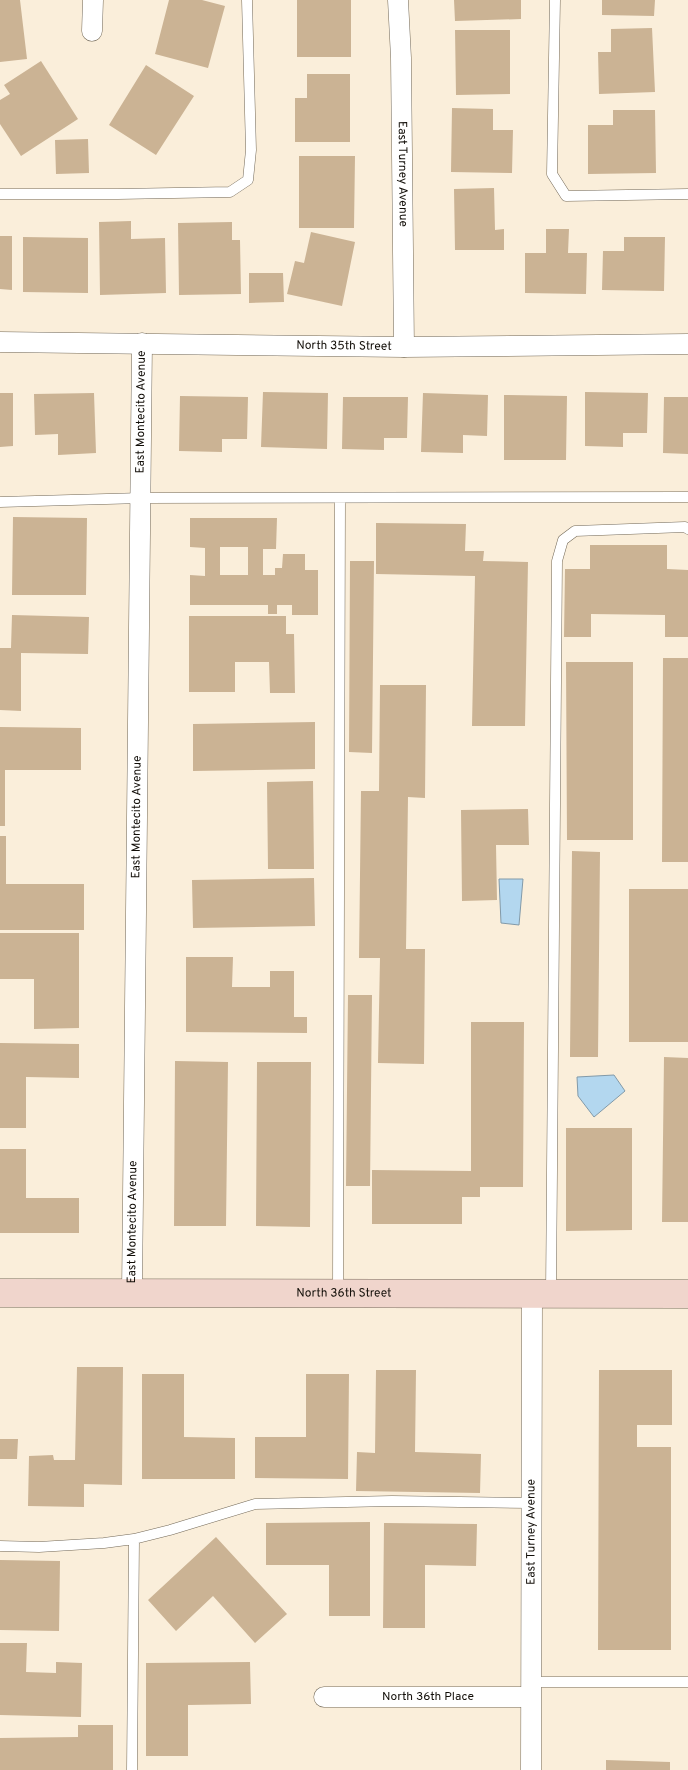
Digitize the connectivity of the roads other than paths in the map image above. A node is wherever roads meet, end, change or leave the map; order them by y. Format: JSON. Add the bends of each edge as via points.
{"nodes":[{"id":1,"x":92,"y":0,"type":"edge"},
{"id":2,"x":247,"y":0,"type":"edge"},
{"id":3,"x":398,"y":0,"type":"edge"},
{"id":4,"x":555,"y":0,"type":"edge"},
{"id":5,"x":92,"y":31,"type":"dead end"},
{"id":6,"x":0,"y":194,"type":"edge"},
{"id":7,"x":688,"y":194,"type":"edge"},
{"id":8,"x":0,"y":342,"type":"edge"},
{"id":9,"x":142,"y":343,"type":"junction"},
{"id":10,"x":688,"y":344,"type":"edge"},
{"id":11,"x":404,"y":346,"type":"junction"},
{"id":12,"x":688,"y":497,"type":"edge"},
{"id":13,"x":142,"y":498,"type":"junction"},
{"id":14,"x":340,"y":498,"type":"junction"},
{"id":15,"x":0,"y":502,"type":"edge"},
{"id":16,"x":688,"y":529,"type":"edge"},
{"id":17,"x":132,"y":1292,"type":"junction"},
{"id":18,"x":0,"y":1293,"type":"edge"},
{"id":19,"x":338,"y":1293,"type":"junction"},
{"id":20,"x":542,"y":1294,"type":"junction"},
{"id":21,"x":688,"y":1294,"type":"edge"},
{"id":22,"x":531,"y":1503,"type":"junction"},
{"id":23,"x":134,"y":1539,"type":"junction"},
{"id":24,"x":0,"y":1546,"type":"edge"},
{"id":25,"x":688,"y":1682,"type":"edge"},
{"id":26,"x":530,"y":1690,"type":"junction"},
{"id":27,"x":324,"y":1697,"type":"dead end"},
{"id":28,"x":132,"y":1770,"type":"edge"},
{"id":29,"x":530,"y":1770,"type":"edge"}],
"edges":[{"from":1,"to":5,"type":"street"},
{"from":2,"to":6,"type":"lane","via":[[251,150],[248,180],[230,192]]},
{"from":3,"to":11,"type":"street","name":"East Turney Avenue"},
{"from":4,"to":7,"type":"lane","via":[[552,174],[566,196]]},
{"from":8,"to":9,"type":"street","name":"North 35th Street"},
{"from":9,"to":11,"type":"street","name":"North 35th Street"},
{"from":9,"to":13,"type":"street","name":"East Montecito Avenue"},
{"from":10,"to":11,"type":"street","name":"North 35th Street"},
{"from":12,"to":14,"type":"lane"},
{"from":13,"to":14,"type":"lane"},
{"from":13,"to":15,"type":"lane"},
{"from":13,"to":17,"type":"street","name":"East Montecito Avenue"},
{"from":14,"to":19,"type":"lane"},
{"from":16,"to":20,"type":"lane","via":[[575,530],[563,540],[557,561]]},
{"from":17,"to":18,"type":"main road","name":"North 36th Street"},
{"from":17,"to":19,"type":"main road","name":"North 36th Street"},
{"from":19,"to":20,"type":"main road","name":"North 36th Street"},
{"from":20,"to":21,"type":"main road","name":"North 36th Street"},
{"from":20,"to":22,"type":"street","name":"East Turney Avenue"},
{"from":22,"to":23,"type":"lane","via":[[392,1501],[255,1504]]},
{"from":22,"to":26,"type":"street","name":"East Turney Avenue"},
{"from":23,"to":24,"type":"lane","via":[[39,1547]]},
{"from":23,"to":28,"type":"lane"},
{"from":25,"to":26,"type":"lane"},
{"from":26,"to":27,"type":"street","name":"North 36th Place"},
{"from":26,"to":29,"type":"street","name":"East Turney Avenue"}]}
